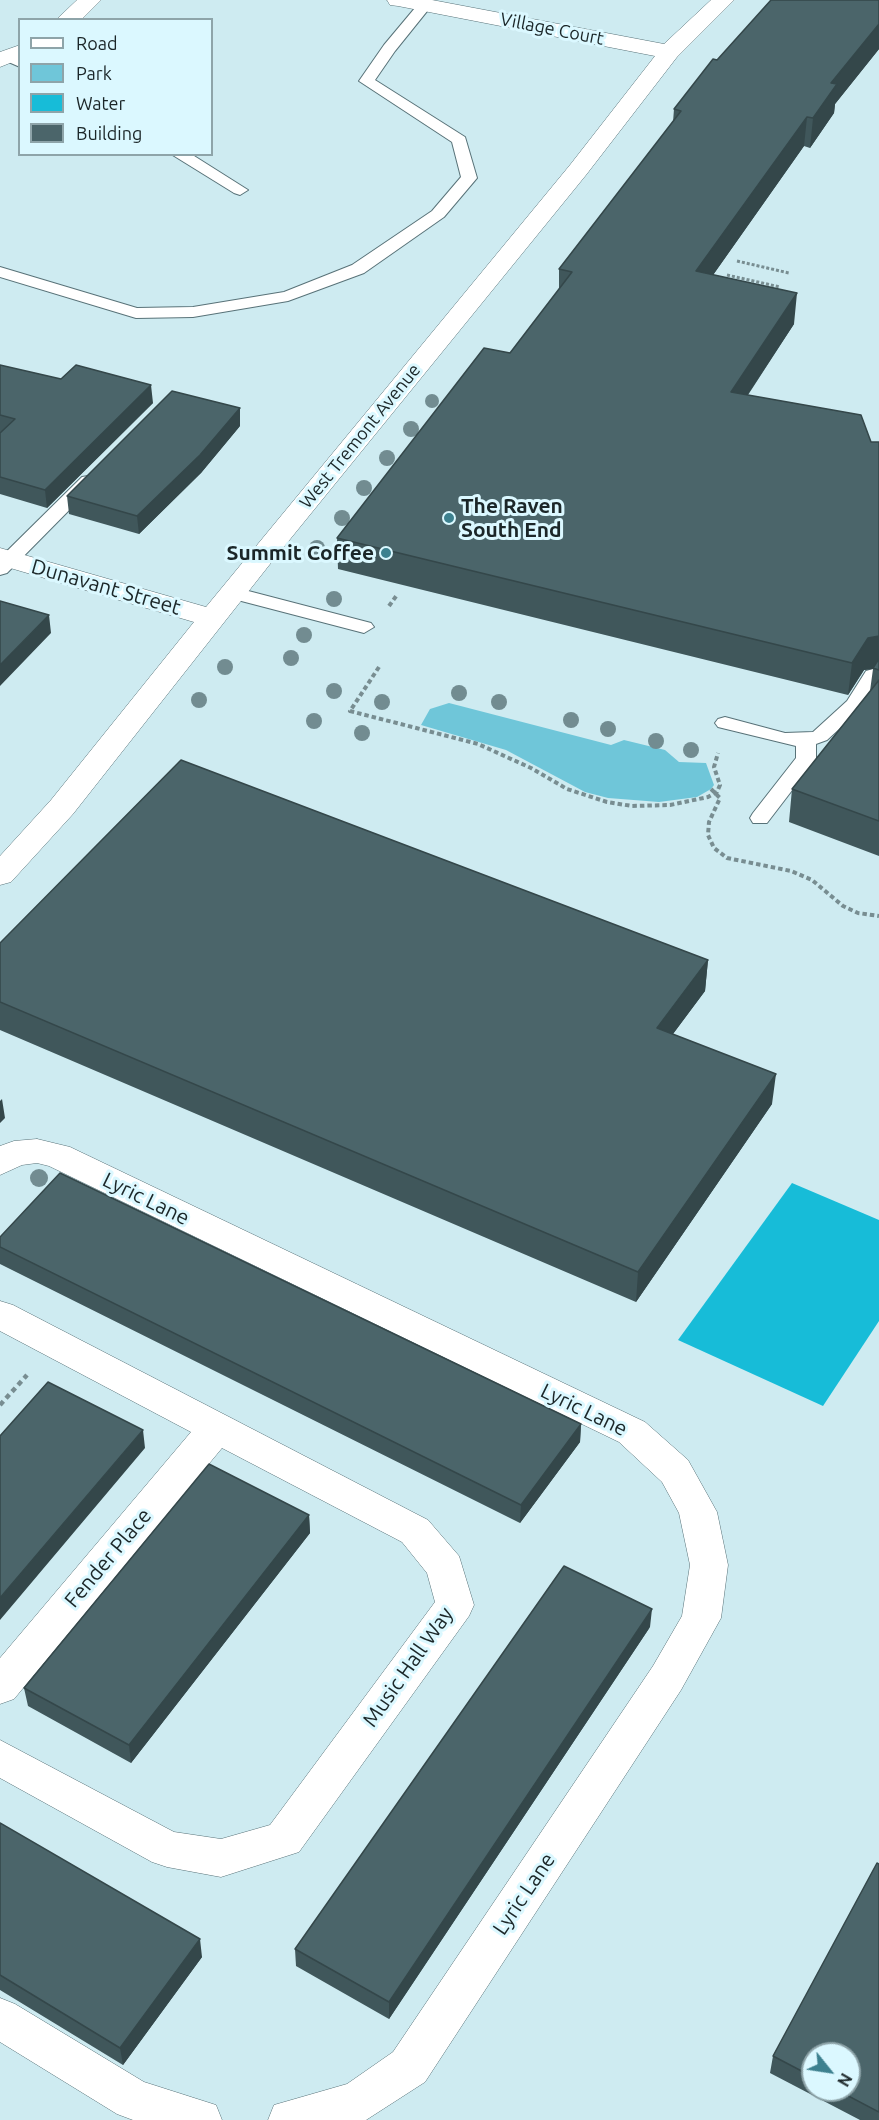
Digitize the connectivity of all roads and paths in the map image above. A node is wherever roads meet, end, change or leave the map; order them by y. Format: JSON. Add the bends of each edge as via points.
{"nodes":[{"id":1,"x":90,"y":0,"type":"edge"},
{"id":2,"x":398,"y":0,"type":"edge"},
{"id":3,"x":723,"y":0,"type":"edge"},
{"id":4,"x":425,"y":5,"type":"junction"},
{"id":5,"x":69,"y":18,"type":"edge"},
{"id":6,"x":669,"y":52,"type":"junction"},
{"id":7,"x":182,"y":156,"type":"edge"},
{"id":8,"x":240,"y":190,"type":"dead end"},
{"id":9,"x":737,"y":261,"type":"dead end"},
{"id":10,"x":0,"y":272,"type":"edge"},
{"id":11,"x":789,"y":273,"type":"dead end"},
{"id":12,"x":727,"y":275,"type":"edge"},
{"id":13,"x":780,"y":287,"type":"edge"},
{"id":14,"x":100,"y":469,"type":"edge"},
{"id":15,"x":3,"y":561,"type":"edge"},
{"id":16,"x":232,"y":592,"type":"junction"},
{"id":17,"x":212,"y":618,"type":"junction"},
{"id":18,"x":364,"y":627,"type":"dead end"},
{"id":19,"x":379,"y":667,"type":"dead end"},
{"id":20,"x":873,"y":675,"type":"edge"},
{"id":21,"x":725,"y":723,"type":"dead end"},
{"id":22,"x":806,"y":740,"type":"junction"},
{"id":23,"x":720,"y":750,"type":"dead end"},
{"id":24,"x":711,"y":789,"type":"dead end"},
{"id":25,"x":717,"y":792,"type":"junction"},
{"id":26,"x":760,"y":818,"type":"dead end"},
{"id":27,"x":0,"y":875,"type":"edge"},
{"id":28,"x":879,"y":916,"type":"edge"},
{"id":29,"x":0,"y":1163,"type":"edge"},
{"id":30,"x":0,"y":1315,"type":"edge"},
{"id":31,"x":216,"y":1428,"type":"junction"},
{"id":32,"x":0,"y":1687,"type":"edge"},
{"id":33,"x":0,"y":1758,"type":"edge"},
{"id":34,"x":0,"y":2018,"type":"edge"},
{"id":35,"x":200,"y":2120,"type":"edge"},
{"id":36,"x":290,"y":2120,"type":"edge"}],
"edges":[{"from":1,"to":5,"type":"street"},
{"from":2,"to":4,"type":"street","name":"Village Court"},
{"from":3,"to":6,"type":"street","name":"West Tremont Avenue"},
{"from":4,"to":6,"type":"street","name":"Village Court"},
{"from":4,"to":10,"type":"lane","via":[[367,81],[459,140],[469,178],[438,214],[358,269],[288,296],[194,312],[136,313]]},
{"from":6,"to":16,"type":"street","name":"West Tremont Avenue","via":[[578,170]]},
{"from":7,"to":8,"type":"lane"},
{"from":9,"to":11,"type":"path"},
{"from":12,"to":13,"type":"path"},
{"from":14,"to":15,"type":"lane"},
{"from":15,"to":17,"type":"street","name":"Dunavant Street"},
{"from":16,"to":17,"type":"street","name":"West Tremont Avenue"},
{"from":16,"to":18,"type":"lane"},
{"from":17,"to":27,"type":"street","name":"West Tremont Avenue","via":[[62,807]]},
{"from":19,"to":25,"type":"path","via":[[350,711],[429,729],[505,755],[567,789],[607,802],[670,805],[693,802]]},
{"from":20,"to":22,"type":"lane","via":[[854,705],[820,736]]},
{"from":21,"to":22,"type":"lane","via":[[785,739]]},
{"from":22,"to":26,"type":"lane","via":[[806,759]]},
{"from":23,"to":25,"type":"path","via":[[714,761],[720,785]]},
{"from":24,"to":25,"type":"path"},
{"from":25,"to":28,"type":"path","via":[[720,804],[709,822],[708,834],[714,848],[727,858],[791,871],[812,880],[843,906]]},
{"from":29,"to":36,"type":"street","name":"Lyric Lane","via":[[14,1153],[38,1151],[58,1156],[632,1432],[675,1471],[698,1512],[709,1565],[701,1618],[667,1678],[409,2067],[358,2102]]},
{"from":30,"to":31,"type":"street","name":"Music Hall Way"},
{"from":31,"to":32,"type":"street","name":"Fender Place"},
{"from":31,"to":33,"type":"street","name":"Music Hall Way","via":[[415,1531],[445,1567],[455,1605],[284,1839],[221,1858],[167,1849]]},
{"from":34,"to":35,"type":"street","via":[[133,2099]]}]}
